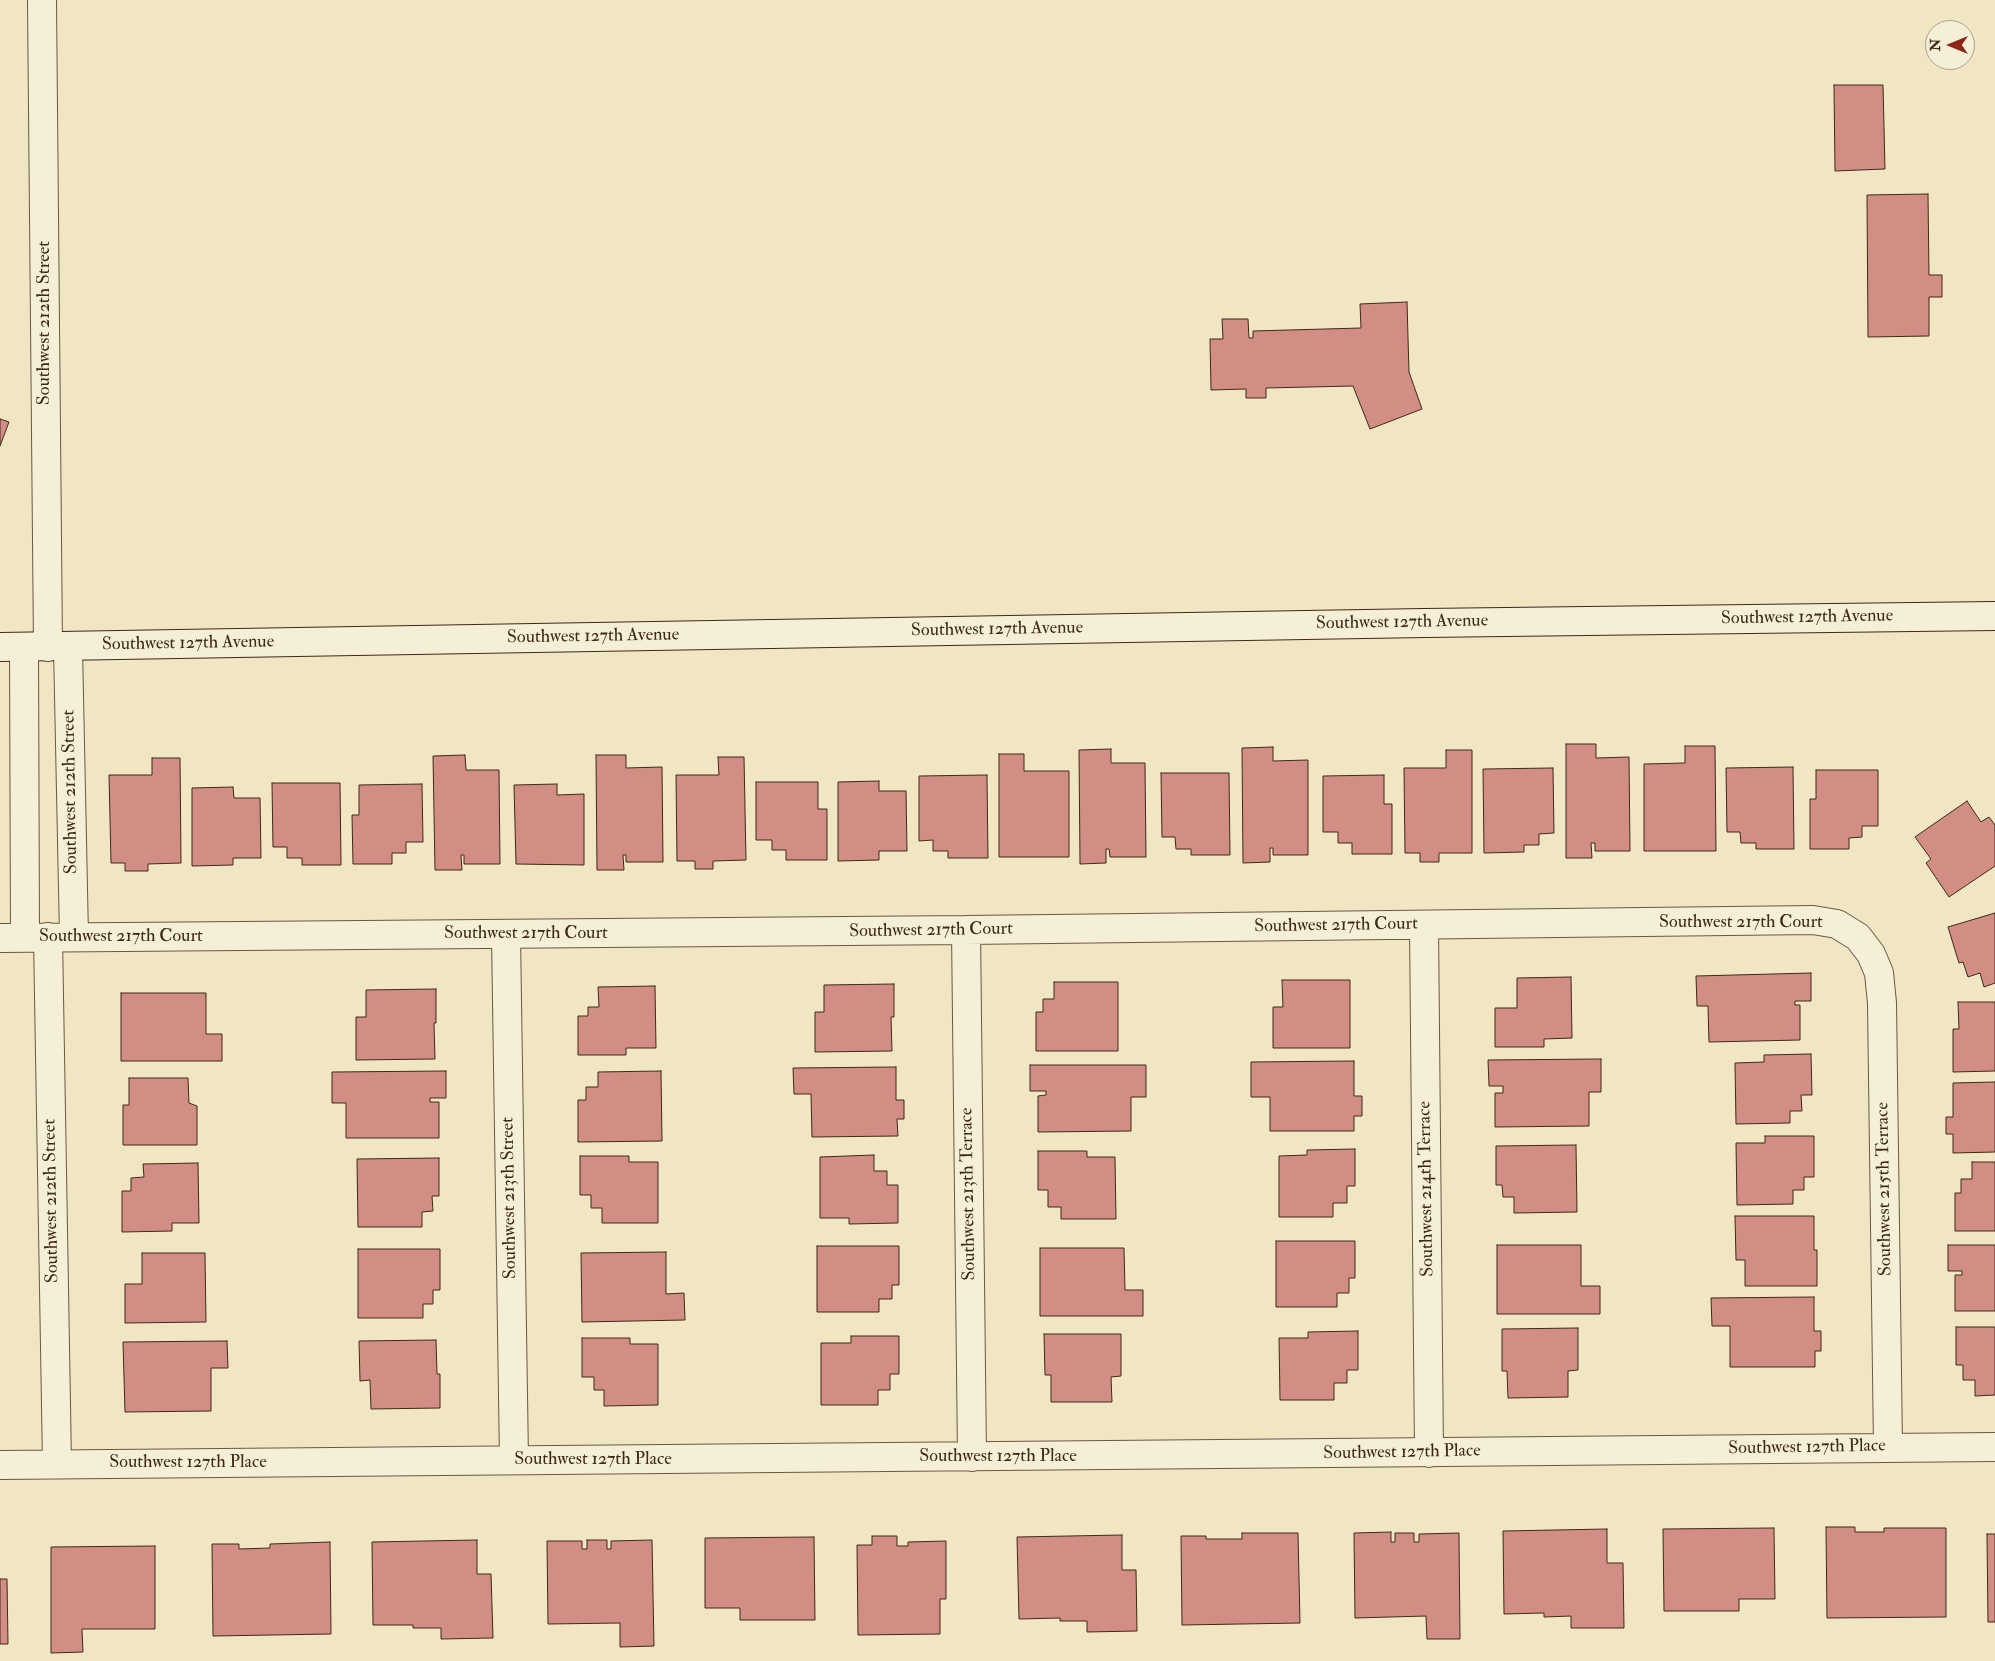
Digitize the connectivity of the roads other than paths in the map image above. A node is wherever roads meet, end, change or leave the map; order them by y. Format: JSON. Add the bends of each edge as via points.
{"nodes":[{"id":1,"x":42,"y":0,"type":"edge"},
{"id":2,"x":1995,"y":616,"type":"edge"},
{"id":3,"x":35,"y":647,"type":"edge"},
{"id":4,"x":1424,"y":925,"type":"junction"},
{"id":5,"x":966,"y":930,"type":"junction"},
{"id":6,"x":506,"y":934,"type":"junction"},
{"id":7,"x":1858,"y":937,"type":"joint"},
{"id":8,"x":37,"y":938,"type":"edge"},
{"id":9,"x":1888,"y":1447,"type":"junction"},
{"id":10,"x":1995,"y":1447,"type":"edge"},
{"id":11,"x":1429,"y":1453,"type":"junction"},
{"id":12,"x":972,"y":1457,"type":"junction"},
{"id":13,"x":514,"y":1460,"type":"junction"},
{"id":14,"x":57,"y":1464,"type":"junction"},
{"id":15,"x":0,"y":1465,"type":"edge"}],
"edges":[{"from":1,"to":3,"type":"street","name":"Southwest 212th Street"},
{"from":2,"to":3,"type":"street","name":"Southwest 127th Avenue"},
{"from":3,"to":8,"type":"street","name":"Southwest 212th Street"},
{"from":3,"to":8,"type":"street","name":"Southwest 212th Street"},
{"from":4,"to":5,"type":"street","name":"Southwest 217th Court"},
{"from":4,"to":7,"type":"street","name":"Southwest 217th Court","via":[[1813,920],[1837,924]]},
{"from":4,"to":11,"type":"street","name":"Southwest 214th Terrace"},
{"from":5,"to":6,"type":"street","name":"Southwest 217th Court"},
{"from":5,"to":12,"type":"street","name":"Southwest 213th Terrace"},
{"from":6,"to":8,"type":"street","name":"Southwest 217th Court"},
{"from":6,"to":13,"type":"street","name":"Southwest 213th Street"},
{"from":7,"to":9,"type":"street","name":"Southwest 215th Terrace","via":[[1871,954],[1879,973],[1882,1003]]},
{"from":8,"to":14,"type":"street","name":"Southwest 212th Street"},
{"from":9,"to":10,"type":"street","name":"Southwest 127th Place"},
{"from":9,"to":11,"type":"street","name":"Southwest 127th Place"},
{"from":11,"to":12,"type":"street","name":"Southwest 127th Place"},
{"from":12,"to":13,"type":"street","name":"Southwest 127th Place"},
{"from":13,"to":14,"type":"street","name":"Southwest 127th Place"},
{"from":14,"to":15,"type":"street","name":"Southwest 127th Place"}]}
